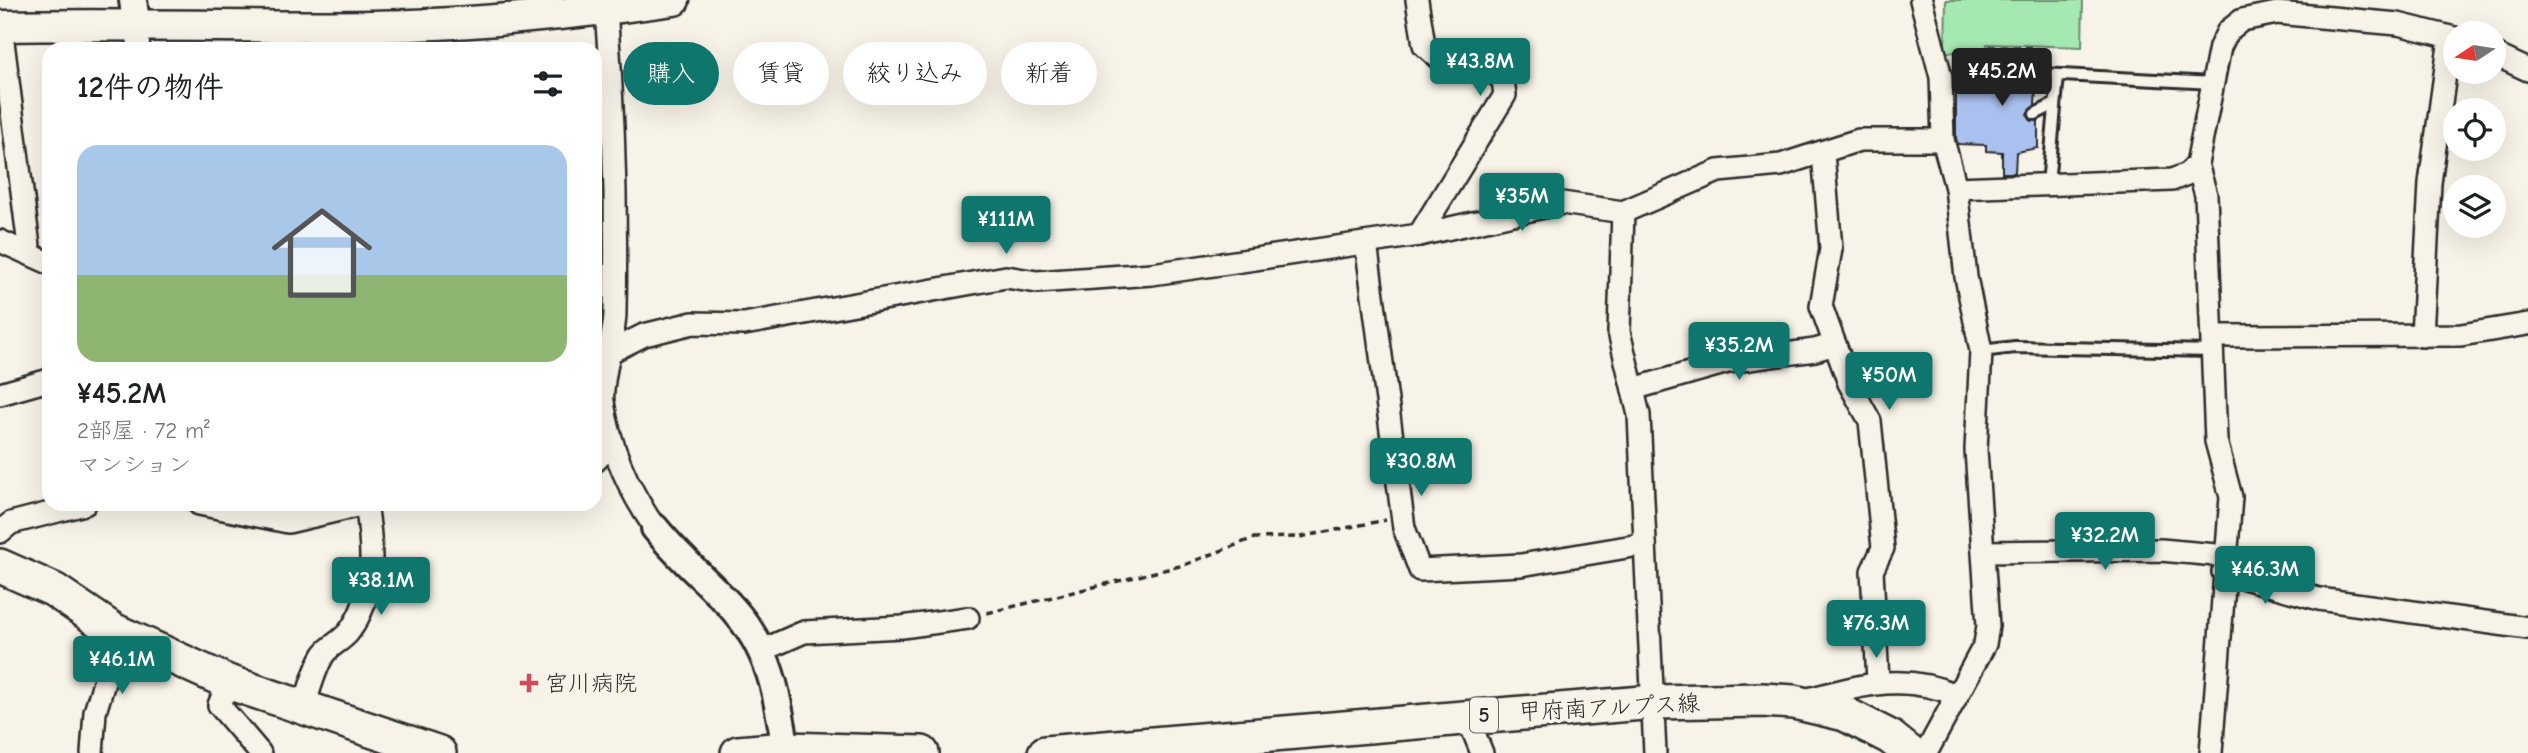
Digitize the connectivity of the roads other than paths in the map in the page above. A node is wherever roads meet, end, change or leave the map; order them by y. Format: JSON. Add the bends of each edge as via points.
{"nodes":[{"id":1,"x":674,"y":0,"type":"edge"},
{"id":2,"x":1418,"y":0,"type":"edge"},
{"id":3,"x":1921,"y":0,"type":"edge"},
{"id":4,"x":1934,"y":0,"type":"edge"},
{"id":5,"x":605,"y":5,"type":"edge"},
{"id":6,"x":2288,"y":7,"type":"edge"},
{"id":7,"x":1926,"y":22,"type":"junction"},
{"id":8,"x":136,"y":24,"type":"edge"},
{"id":9,"x":1,"y":26,"type":"edge"},
{"id":10,"x":2443,"y":36,"type":"edge"},
{"id":11,"x":2506,"y":60,"type":"edge"},
{"id":12,"x":2528,"y":70,"type":"edge"},
{"id":13,"x":2213,"y":83,"type":"junction"},
{"id":14,"x":2445,"y":84,"type":"edge"},
{"id":15,"x":5,"y":92,"type":"edge"},
{"id":16,"x":2055,"y":104,"type":"junction"},
{"id":17,"x":2035,"y":114,"type":"dead end"},
{"id":18,"x":2040,"y":132,"type":"dead end"},
{"id":19,"x":2053,"y":132,"type":"junction"},
{"id":20,"x":1943,"y":139,"type":"junction"},
{"id":21,"x":1823,"y":153,"type":"junction"},
{"id":22,"x":2197,"y":164,"type":"junction"},
{"id":23,"x":2048,"y":185,"type":"junction"},
{"id":24,"x":1956,"y":188,"type":"junction"},
{"id":25,"x":1623,"y":212,"type":"junction"},
{"id":26,"x":1419,"y":235,"type":"junction"},
{"id":27,"x":0,"y":241,"type":"edge"},
{"id":28,"x":1366,"y":243,"type":"junction"},
{"id":29,"x":39,"y":259,"type":"edge"},
{"id":30,"x":2528,"y":324,"type":"edge"},
{"id":31,"x":2422,"y":335,"type":"junction"},
{"id":32,"x":2213,"y":343,"type":"junction"},
{"id":33,"x":1835,"y":344,"type":"junction"},
{"id":34,"x":612,"y":351,"type":"junction"},
{"id":35,"x":1981,"y":351,"type":"junction"},
{"id":36,"x":42,"y":382,"type":"edge"},
{"id":37,"x":1633,"y":389,"type":"junction"},
{"id":38,"x":0,"y":394,"type":"edge"},
{"id":39,"x":611,"y":445,"type":"junction"},
{"id":40,"x":602,"y":454,"type":"edge"},
{"id":41,"x":58,"y":511,"type":"edge"},
{"id":42,"x":234,"y":511,"type":"edge"},
{"id":43,"x":335,"y":511,"type":"edge"},
{"id":44,"x":366,"y":511,"type":"edge"},
{"id":45,"x":655,"y":528,"type":"joint"},
{"id":46,"x":0,"y":532,"type":"edge"},
{"id":47,"x":1645,"y":544,"type":"junction"},
{"id":48,"x":1984,"y":552,"type":"junction"},
{"id":49,"x":2225,"y":564,"type":"junction"},
{"id":50,"x":0,"y":566,"type":"edge"},
{"id":51,"x":968,"y":618,"type":"road end"},
{"id":52,"x":2528,"y":628,"type":"edge"},
{"id":53,"x":119,"y":633,"type":"junction"},
{"id":54,"x":763,"y":650,"type":"junction"},
{"id":55,"x":1878,"y":681,"type":"junction"},
{"id":56,"x":228,"y":682,"type":"junction"},
{"id":57,"x":1956,"y":695,"type":"junction"},
{"id":58,"x":1655,"y":702,"type":"junction"},
{"id":59,"x":1794,"y":702,"type":"junction"},
{"id":60,"x":303,"y":709,"type":"junction"},
{"id":61,"x":1467,"y":716,"type":"junction"},
{"id":62,"x":406,"y":748,"type":"edge"},
{"id":63,"x":785,"y":751,"type":"edge"},
{"id":64,"x":92,"y":753,"type":"edge"},
{"id":65,"x":260,"y":753,"type":"edge"},
{"id":66,"x":439,"y":753,"type":"edge"},
{"id":67,"x":738,"y":753,"type":"edge"},
{"id":68,"x":922,"y":753,"type":"edge"},
{"id":69,"x":1045,"y":753,"type":"edge"},
{"id":70,"x":1482,"y":753,"type":"edge"},
{"id":71,"x":1656,"y":753,"type":"edge"},
{"id":72,"x":1910,"y":753,"type":"edge"},
{"id":73,"x":1926,"y":753,"type":"edge"},
{"id":74,"x":2211,"y":753,"type":"edge"}],
"edges":[{"from":1,"to":5,"type":"main road"},
{"from":2,"to":26,"type":"street","via":[[1424,45],[1440,59],[1488,68],[1503,80],[1506,95]]},
{"from":3,"to":7,"type":"street"},
{"from":4,"to":7,"type":"lane"},
{"from":5,"to":8,"type":"main road","via":[[373,26]]},
{"from":5,"to":34,"type":"street","via":[[617,223]]},
{"from":6,"to":10,"type":"street"},
{"from":6,"to":13,"type":"street","via":[[2242,20],[2228,30]]},
{"from":7,"to":20,"type":"street","via":[[1941,77]]},
{"from":8,"to":9,"type":"main road"},
{"from":9,"to":15,"type":"street"},
{"from":11,"to":12,"type":"street"},
{"from":13,"to":16,"type":"lane","via":[[2050,74]]},
{"from":13,"to":22,"type":"street"},
{"from":14,"to":31,"type":"street","via":[[2430,183]]},
{"from":15,"to":29,"type":"street"},
{"from":16,"to":17,"type":"lane"},
{"from":16,"to":19,"type":"lane"},
{"from":18,"to":19,"type":"lane"},
{"from":19,"to":23,"type":"lane"},
{"from":20,"to":21,"type":"street","via":[[1859,141]]},
{"from":20,"to":24,"type":"street"},
{"from":21,"to":25,"type":"street","via":[[1781,165],[1718,171]]},
{"from":21,"to":33,"type":"street","via":[[1831,249],[1821,306]]},
{"from":22,"to":23,"type":"street","via":[[2172,180]]},
{"from":22,"to":32,"type":"street","via":[[2206,195]]},
{"from":23,"to":24,"type":"street"},
{"from":24,"to":35,"type":"street","via":[[1966,277]]},
{"from":25,"to":26,"type":"street","via":[[1562,203]]},
{"from":25,"to":37,"type":"street","via":[[1619,332]]},
{"from":26,"to":28,"type":"street"},
{"from":27,"to":29,"type":"street"},
{"from":28,"to":34,"type":"street","via":[[1152,274],[1037,282],[1006,277],[744,324],[693,323],[644,335]]},
{"from":28,"to":47,"type":"street","via":[[1402,516],[1420,570],[1521,565]]},
{"from":30,"to":31,"type":"street","via":[[2461,335]]},
{"from":31,"to":32,"type":"street"},
{"from":32,"to":35,"type":"lane"},
{"from":32,"to":49,"type":"street","via":[[2216,441],[2231,497]]},
{"from":33,"to":37,"type":"street","via":[[1728,362]]},
{"from":33,"to":55,"type":"street","via":[[1870,421],[1883,548],[1872,571]]},
{"from":34,"to":39,"type":"street","via":[[602,398]]},
{"from":35,"to":48,"type":"street","via":[[1976,450]]},
{"from":36,"to":38,"type":"street"},
{"from":37,"to":47,"type":"street","via":[[1639,415]]},
{"from":39,"to":40,"type":"street"},
{"from":39,"to":45,"type":"street","via":[[633,496]]},
{"from":41,"to":46,"type":"street","via":[[11,523]]},
{"from":42,"to":43,"type":"street","via":[[288,522]]},
{"from":44,"to":60,"type":"street","via":[[372,567],[361,613],[347,634],[324,654]]},
{"from":45,"to":54,"type":"street","via":[[678,557],[727,599]]},
{"from":47,"to":58,"type":"street"},
{"from":48,"to":49,"type":"street","via":[[2161,550]]},
{"from":48,"to":57,"type":"street","via":[[1985,644]]},
{"from":49,"to":52,"type":"street","via":[[2319,599]]},
{"from":49,"to":74,"type":"street"},
{"from":50,"to":53,"type":"main road","via":[[54,590]]},
{"from":51,"to":54,"type":"street","via":[[804,632]]},
{"from":53,"to":56,"type":"main road"},
{"from":53,"to":64,"type":"street","via":[[95,712]]},
{"from":54,"to":63,"type":"street"},
{"from":55,"to":57,"type":"street","via":[[1937,687]]},
{"from":55,"to":59,"type":"street"},
{"from":56,"to":60,"type":"main road"},
{"from":56,"to":65,"type":"street","via":[[219,705]]},
{"from":57,"to":73,"type":"street"},
{"from":58,"to":59,"type":"main road","name":"甲府南アルプス線","number":"5"},
{"from":58,"to":61,"type":"main road","name":"甲府南アルプス線","number":"5"},
{"from":58,"to":71,"type":"street"},
{"from":59,"to":72,"type":"main road","name":"甲府南アルプス線","number":"5","via":[[1845,714]]},
{"from":60,"to":62,"type":"main road"},
{"from":61,"to":69,"type":"main road","name":"甲府南アルプス線","number":"5"},
{"from":61,"to":70,"type":"street"},
{"from":62,"to":66,"type":"main road"},
{"from":63,"to":67,"type":"main road"},
{"from":63,"to":68,"type":"main road"}]}
